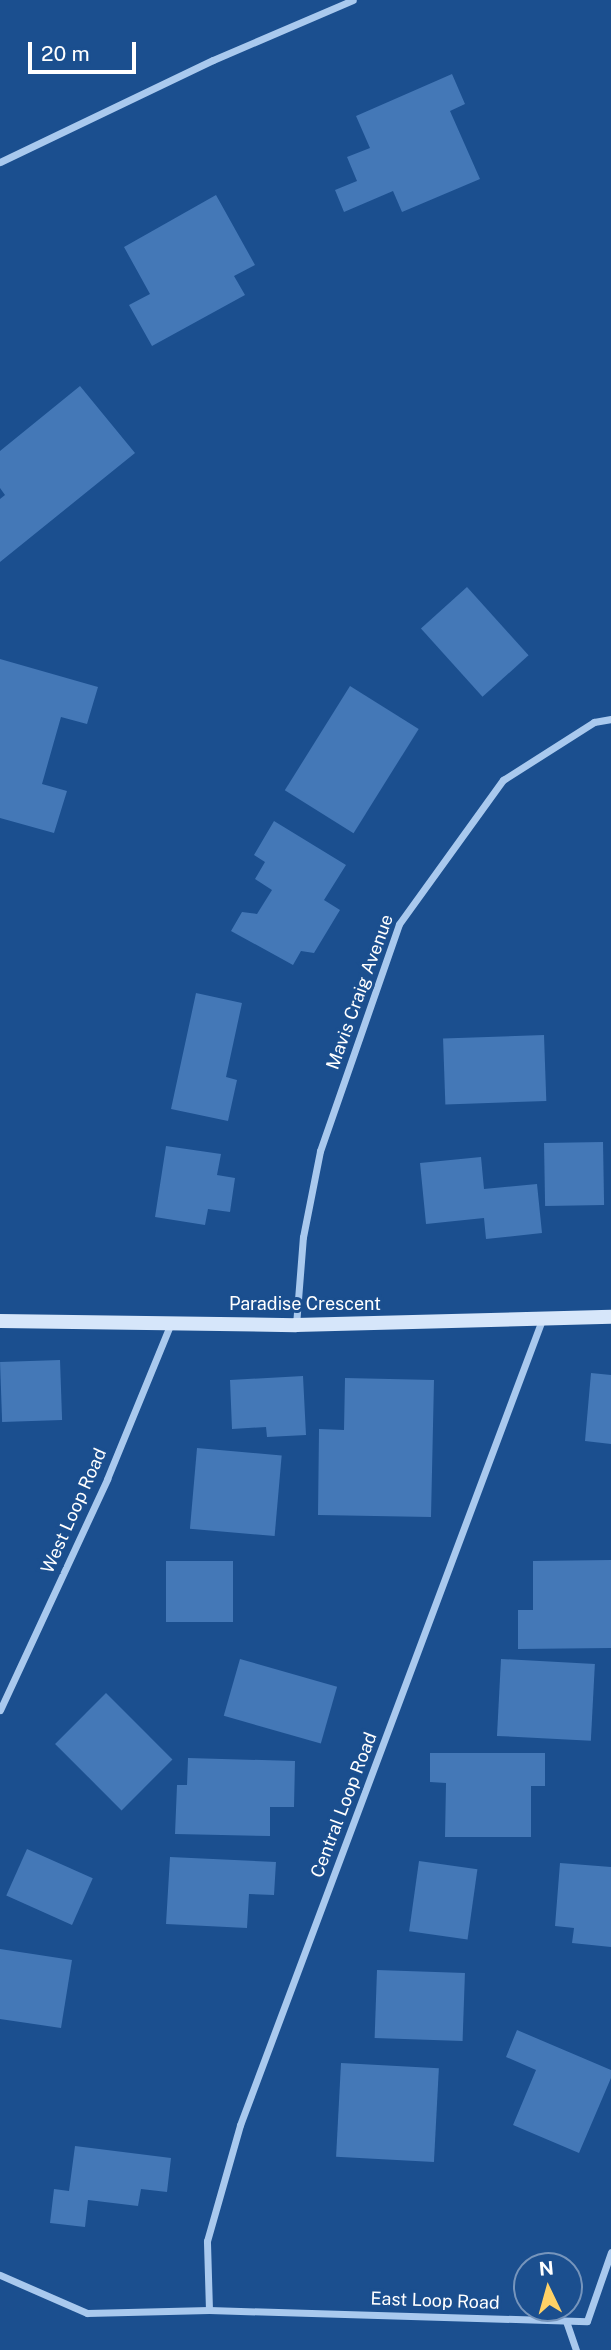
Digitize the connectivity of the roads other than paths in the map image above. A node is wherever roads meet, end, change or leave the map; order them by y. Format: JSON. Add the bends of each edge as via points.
{"nodes":[{"id":1,"x":353,"y":0,"type":"edge"},
{"id":2,"x":0,"y":162,"type":"edge"},
{"id":3,"x":611,"y":719,"type":"edge"},
{"id":4,"x":611,"y":1317,"type":"edge"},
{"id":5,"x":542,"y":1319,"type":"junction"},
{"id":6,"x":0,"y":1321,"type":"edge"},
{"id":7,"x":171,"y":1323,"type":"junction"},
{"id":8,"x":296,"y":1325,"type":"junction"},
{"id":9,"x":0,"y":1710,"type":"edge"},
{"id":10,"x":611,"y":2252,"type":"edge"},
{"id":11,"x":0,"y":2275,"type":"edge"},
{"id":12,"x":209,"y":2310,"type":"junction"},
{"id":13,"x":513,"y":2319,"type":"edge"},
{"id":14,"x":583,"y":2321,"type":"edge"},
{"id":15,"x":566,"y":2322,"type":"edge"},
{"id":16,"x":576,"y":2350,"type":"edge"}],
"edges":[{"from":1,"to":2,"type":"street","via":[[213,60]]},
{"from":3,"to":8,"type":"street","name":"Mavis Craig Avenue","via":[[594,722],[503,780],[399,924],[320,1151],[303,1237]]},
{"from":4,"to":5,"type":"street","name":"Paradise Crescent"},
{"from":5,"to":8,"type":"street","name":"Paradise Crescent"},
{"from":5,"to":12,"type":"street","name":"Central Loop Road","via":[[240,2125],[207,2241]]},
{"from":6,"to":7,"type":"street","name":"Paradise Crescent"},
{"from":7,"to":8,"type":"street","name":"Paradise Crescent"},
{"from":7,"to":9,"type":"street","name":"West Loop Road","via":[[107,1479]]},
{"from":10,"to":14,"type":"street","name":"East Loop Road","via":[[587,2321]]},
{"from":11,"to":12,"type":"street","via":[[87,2312]]},
{"from":12,"to":13,"type":"street","name":"East Loop Road"},
{"from":15,"to":16,"type":"street"}]}
